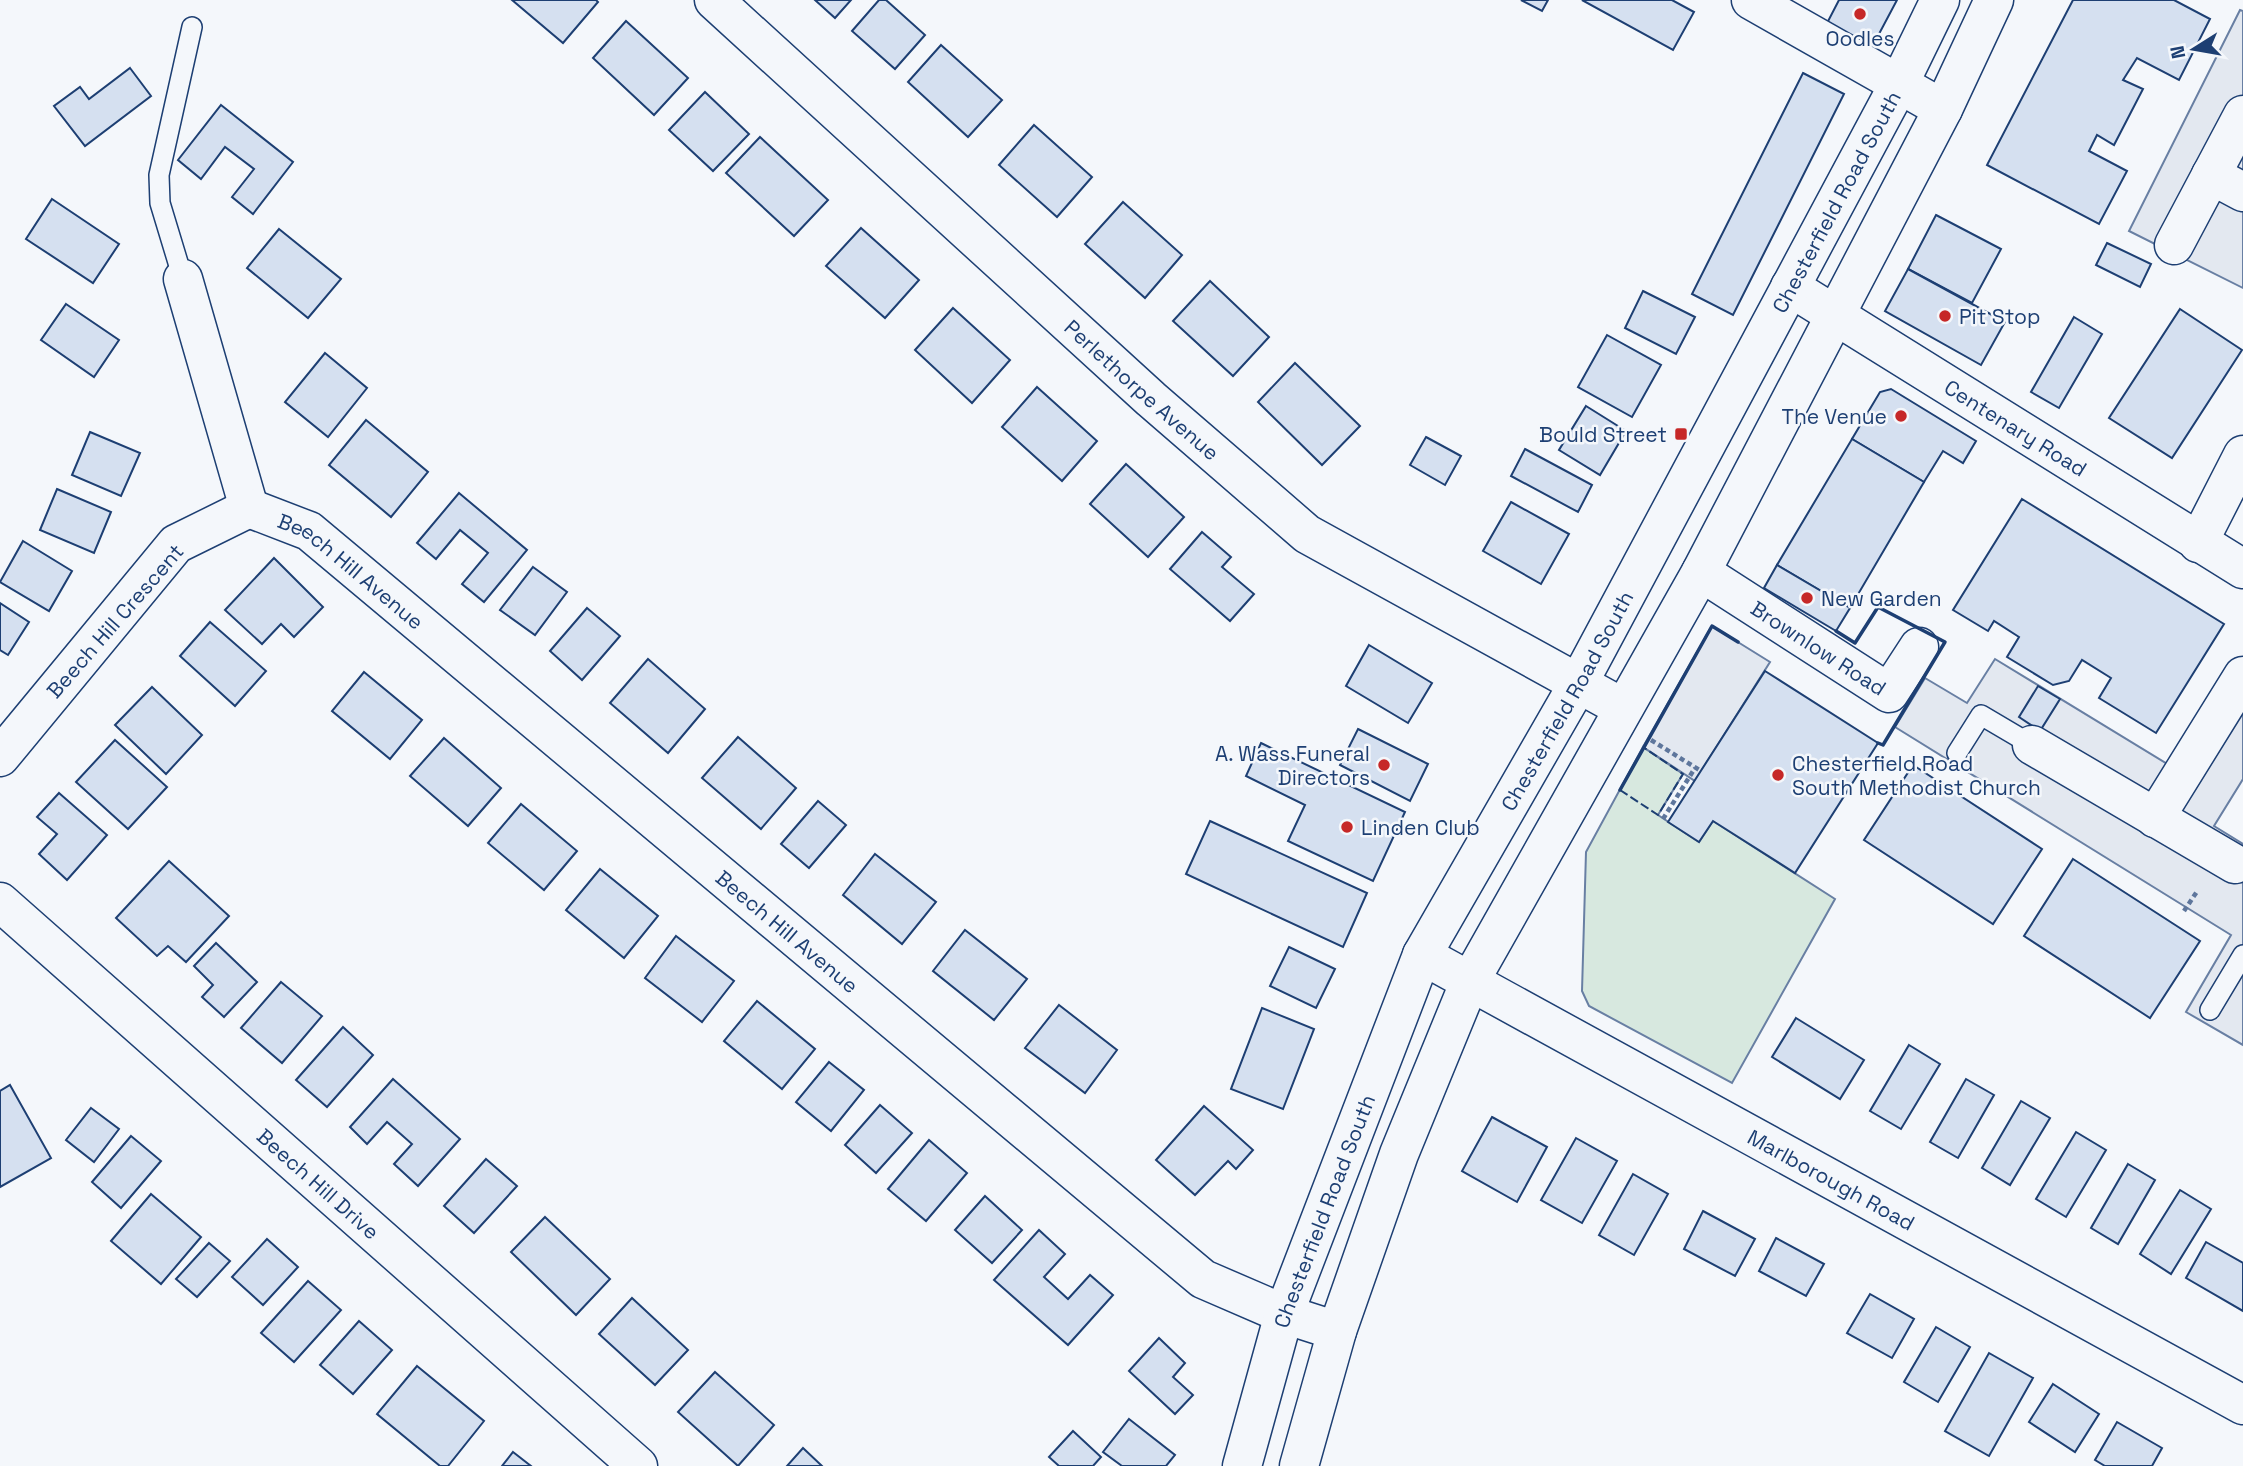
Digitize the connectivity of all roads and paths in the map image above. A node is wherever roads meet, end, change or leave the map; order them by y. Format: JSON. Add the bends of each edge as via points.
{"nodes":[{"id":1,"x":714,"y":0,"type":"edge"},
{"id":2,"x":1751,"y":0,"type":"edge"},
{"id":3,"x":1940,"y":0,"type":"edge"},
{"id":4,"x":1994,"y":0,"type":"edge"},
{"id":5,"x":192,"y":27,"type":"dead end"},
{"id":6,"x":1899,"y":84,"type":"junction"},
{"id":7,"x":1943,"y":109,"type":"junction"},
{"id":8,"x":2243,"y":116,"type":"edge"},
{"id":9,"x":2227,"y":184,"type":"edge"},
{"id":10,"x":2174,"y":245,"type":"dead end"},
{"id":11,"x":183,"y":279,"type":"joint"},
{"id":12,"x":1790,"y":287,"type":"junction"},
{"id":13,"x":1837,"y":316,"type":"junction"},
{"id":14,"x":2243,"y":456,"type":"edge"},
{"id":15,"x":249,"y":508,"type":"junction"},
{"id":16,"x":2198,"y":543,"type":"junction"},
{"id":17,"x":2243,"y":569,"type":"edge"},
{"id":18,"x":1702,"y":572,"type":"junction"},
{"id":19,"x":1919,"y":646,"type":"dead end"},
{"id":20,"x":2243,"y":676,"type":"edge"},
{"id":21,"x":1577,"y":684,"type":"junction"},
{"id":22,"x":1620,"y":714,"type":"junction"},
{"id":23,"x":2032,"y":745,"type":"joint"},
{"id":24,"x":1957,"y":753,"type":"dead end"},
{"id":25,"x":0,"y":757,"type":"edge"},
{"id":26,"x":1695,"y":768,"type":"junction"},
{"id":27,"x":1701,"y":771,"type":"dead end"},
{"id":28,"x":2155,"y":818,"type":"junction"},
{"id":29,"x":1663,"y":819,"type":"dead end"},
{"id":30,"x":2239,"y":867,"type":"edge"},
{"id":31,"x":2199,"y":888,"type":"dead end"},
{"id":32,"x":0,"y":902,"type":"edge"},
{"id":33,"x":2185,"y":911,"type":"dead end"},
{"id":34,"x":1422,"y":955,"type":"junction"},
{"id":35,"x":2243,"y":955,"type":"edge"},
{"id":36,"x":1470,"y":981,"type":"junction"},
{"id":37,"x":2210,"y":1010,"type":"dead end"},
{"id":38,"x":1284,"y":1314,"type":"junction"},
{"id":39,"x":1337,"y":1331,"type":"junction"},
{"id":40,"x":2243,"y":1405,"type":"edge"},
{"id":41,"x":638,"y":1466,"type":"edge"},
{"id":42,"x":1242,"y":1466,"type":"edge"},
{"id":43,"x":1299,"y":1466,"type":"edge"}],
"edges":[{"from":1,"to":21,"type":"street","name":"Perlethorpe Avenue","via":[[1151,399],[1307,534]]},
{"from":2,"to":6,"type":"street"},
{"from":3,"to":6,"type":"street","name":"Chesterfield Road South"},
{"from":4,"to":7,"type":"street"},
{"from":5,"to":11,"type":"lane","via":[[159,175],[160,202]]},
{"from":6,"to":7,"type":"street"},
{"from":6,"to":12,"type":"street","name":"Chesterfield Road South"},
{"from":7,"to":13,"type":"street"},
{"from":8,"to":9,"type":"street"},
{"from":9,"to":10,"type":"street"},
{"from":11,"to":15,"type":"street"},
{"from":12,"to":13,"type":"street","name":"Centenary Road"},
{"from":12,"to":21,"type":"street","name":"Chesterfield Road South"},
{"from":13,"to":16,"type":"street","name":"Centenary Road"},
{"from":13,"to":18,"type":"street"},
{"from":14,"to":16,"type":"street"},
{"from":15,"to":25,"type":"street","name":"Beech Hill Crescent","via":[[176,544]]},
{"from":15,"to":38,"type":"street","name":"Beech Hill Avenue","via":[[309,531],[1203,1279]]},
{"from":16,"to":17,"type":"street","name":"Centenary Road"},
{"from":18,"to":19,"type":"street","name":"Brownlow Road","via":[[1889,693]]},
{"from":18,"to":22,"type":"street"},
{"from":20,"to":28,"type":"street"},
{"from":21,"to":22,"type":"street","name":"Perlethorpe Avenue"},
{"from":21,"to":34,"type":"street","name":"Chesterfield Road South"},
{"from":22,"to":26,"type":"path"},
{"from":22,"to":36,"type":"street"},
{"from":23,"to":24,"type":"lane","via":[[1981,715]]},
{"from":23,"to":28,"type":"street"},
{"from":26,"to":27,"type":"path"},
{"from":26,"to":29,"type":"path"},
{"from":28,"to":30,"type":"street"},
{"from":31,"to":33,"type":"path"},
{"from":32,"to":41,"type":"street","name":"Beech Hill Drive"},
{"from":34,"to":36,"type":"street","name":"Marlborough Road"},
{"from":34,"to":38,"type":"street","name":"Chesterfield Road South"},
{"from":35,"to":37,"type":"lane"},
{"from":36,"to":39,"type":"street","via":[[1399,1154]]},
{"from":36,"to":40,"type":"street","name":"Marlborough Road"},
{"from":38,"to":39,"type":"street","name":"Beech Hill Avenue"},
{"from":38,"to":42,"type":"street","name":"Chesterfield Road South"},
{"from":39,"to":43,"type":"street"}]}
